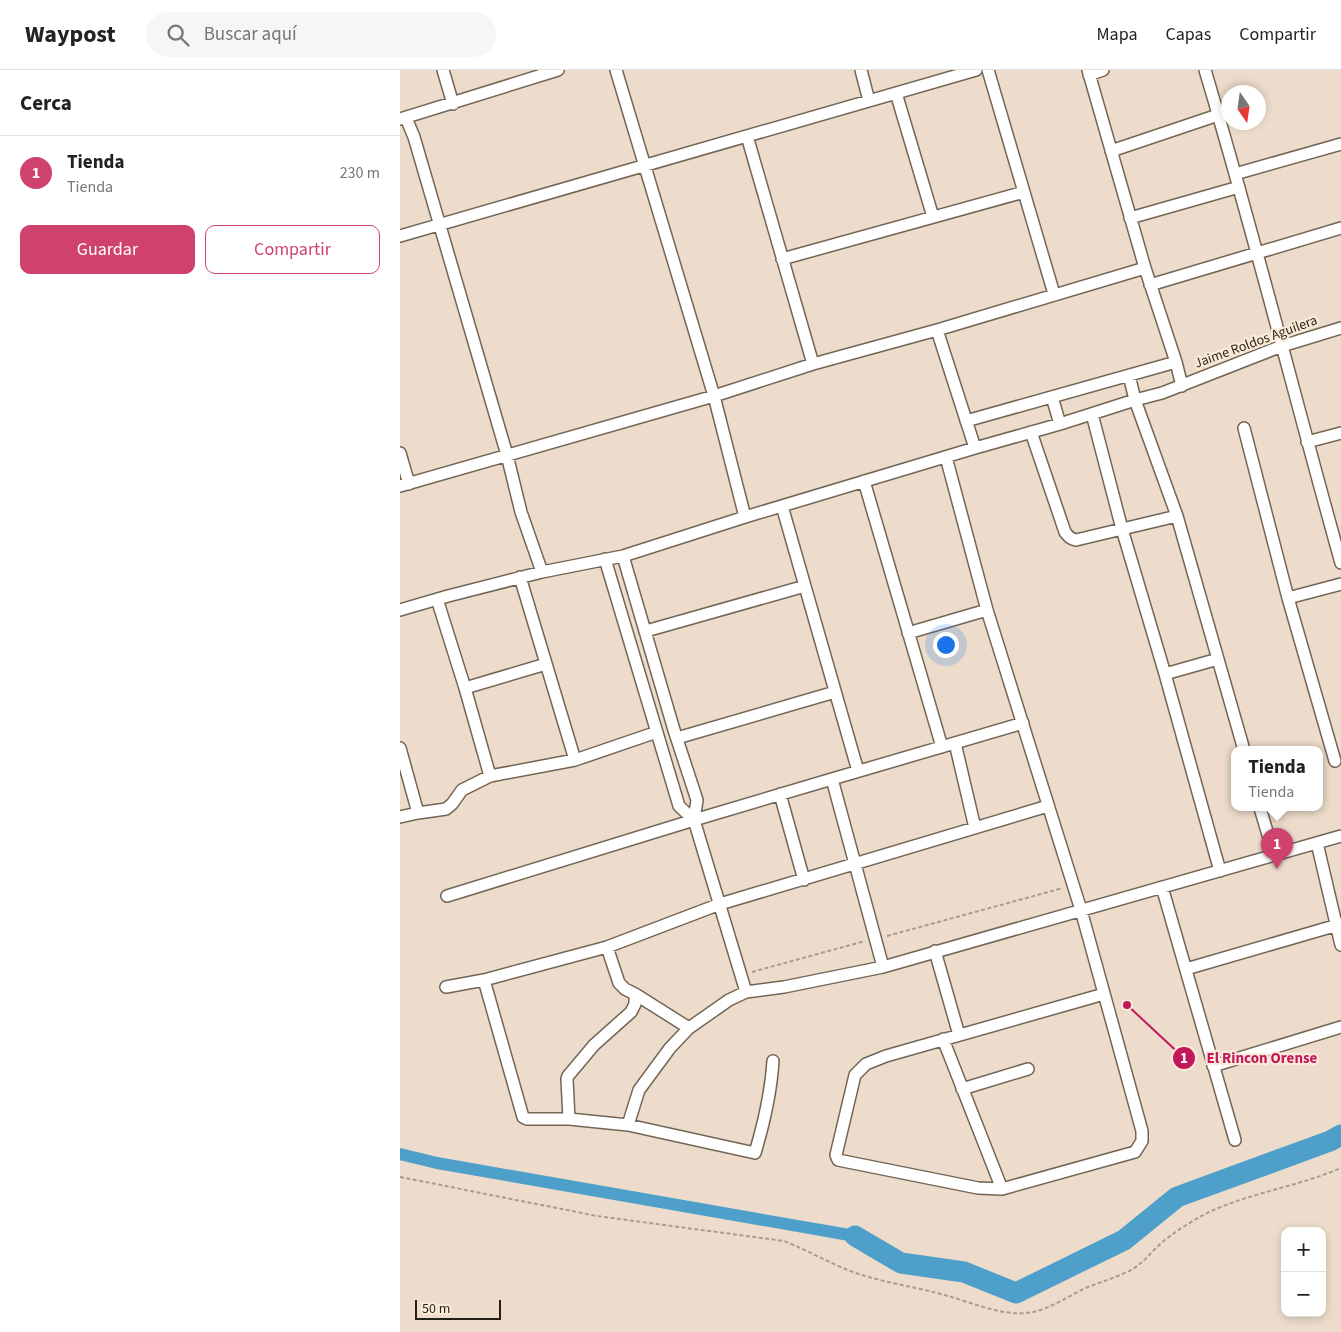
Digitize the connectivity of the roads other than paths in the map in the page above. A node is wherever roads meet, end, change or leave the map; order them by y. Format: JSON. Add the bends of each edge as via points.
{"nodes":[{"id":1,"x":443,"y":70,"type":"edge"},
{"id":2,"x":558,"y":70,"type":"edge"},
{"id":3,"x":616,"y":70,"type":"edge"},
{"id":4,"x":861,"y":70,"type":"edge"},
{"id":5,"x":976,"y":70,"type":"edge"},
{"id":6,"x":988,"y":70,"type":"edge"},
{"id":7,"x":1103,"y":70,"type":"edge"},
{"id":8,"x":1205,"y":70,"type":"edge"},
{"id":9,"x":1088,"y":72,"type":"edge"},
{"id":10,"x":532,"y":74,"type":"edge"},
{"id":11,"x":896,"y":93,"type":"junction"},
{"id":12,"x":869,"y":100,"type":"junction"},
{"id":13,"x":453,"y":104,"type":"junction"},
{"id":14,"x":1218,"y":115,"type":"junction"},
{"id":15,"x":403,"y":119,"type":"edge"},
{"id":16,"x":747,"y":136,"type":"junction"},
{"id":17,"x":1341,"y":144,"type":"edge"},
{"id":18,"x":1111,"y":151,"type":"junction"},
{"id":19,"x":644,"y":166,"type":"junction"},
{"id":20,"x":1236,"y":174,"type":"junction"},
{"id":21,"x":1239,"y":187,"type":"junction"},
{"id":22,"x":1024,"y":192,"type":"junction"},
{"id":23,"x":933,"y":217,"type":"junction"},
{"id":24,"x":1130,"y":218,"type":"junction"},
{"id":25,"x":439,"y":224,"type":"junction"},
{"id":26,"x":1341,"y":228,"type":"edge"},
{"id":27,"x":400,"y":236,"type":"edge"},
{"id":28,"x":1256,"y":254,"type":"junction"},
{"id":29,"x":782,"y":259,"type":"junction"},
{"id":30,"x":1145,"y":268,"type":"junction"},
{"id":31,"x":1150,"y":284,"type":"junction"},
{"id":32,"x":1054,"y":294,"type":"junction"},
{"id":33,"x":1341,"y":328,"type":"edge"},
{"id":34,"x":937,"y":330,"type":"junction"},
{"id":35,"x":1282,"y":346,"type":"junction"},
{"id":36,"x":1176,"y":362,"type":"junction"},
{"id":37,"x":813,"y":364,"type":"junction"},
{"id":38,"x":1129,"y":375,"type":"junction"},
{"id":39,"x":1182,"y":386,"type":"junction"},
{"id":40,"x":714,"y":396,"type":"junction"},
{"id":41,"x":1052,"y":397,"type":"junction"},
{"id":42,"x":1135,"y":400,"type":"junction"},
{"id":43,"x":1092,"y":414,"type":"junction"},
{"id":44,"x":966,"y":421,"type":"junction"},
{"id":45,"x":1060,"y":424,"type":"junction"},
{"id":46,"x":1244,"y":428,"type":"dead end"},
{"id":47,"x":1031,"y":432,"type":"junction"},
{"id":48,"x":1341,"y":433,"type":"edge"},
{"id":49,"x":1307,"y":442,"type":"junction"},
{"id":50,"x":975,"y":448,"type":"junction"},
{"id":51,"x":400,"y":453,"type":"edge"},
{"id":52,"x":507,"y":455,"type":"junction"},
{"id":53,"x":946,"y":456,"type":"junction"},
{"id":54,"x":864,"y":481,"type":"junction"},
{"id":55,"x":405,"y":485,"type":"edge"},
{"id":56,"x":782,"y":506,"type":"junction"},
{"id":57,"x":1177,"y":516,"type":"junction"},
{"id":58,"x":745,"y":517,"type":"junction"},
{"id":59,"x":1122,"y":530,"type":"junction"},
{"id":60,"x":1339,"y":550,"type":"edge"},
{"id":61,"x":623,"y":556,"type":"junction"},
{"id":62,"x":605,"y":559,"type":"junction"},
{"id":63,"x":1341,"y":563,"type":"edge"},
{"id":64,"x":542,"y":572,"type":"junction"},
{"id":65,"x":520,"y":577,"type":"junction"},
{"id":66,"x":1341,"y":584,"type":"edge"},
{"id":67,"x":805,"y":586,"type":"junction"},
{"id":68,"x":1288,"y":598,"type":"junction"},
{"id":69,"x":437,"y":599,"type":"junction"},
{"id":70,"x":400,"y":610,"type":"edge"},
{"id":71,"x":987,"y":610,"type":"junction"},
{"id":72,"x":646,"y":631,"type":"junction"},
{"id":73,"x":908,"y":633,"type":"junction"},
{"id":74,"x":1218,"y":659,"type":"junction"},
{"id":75,"x":546,"y":664,"type":"junction"},
{"id":76,"x":1165,"y":674,"type":"junction"},
{"id":77,"x":465,"y":688,"type":"junction"},
{"id":78,"x":835,"y":692,"type":"junction"},
{"id":79,"x":1023,"y":723,"type":"junction"},
{"id":80,"x":656,"y":732,"type":"junction"},
{"id":81,"x":677,"y":738,"type":"junction"},
{"id":82,"x":955,"y":743,"type":"junction"},
{"id":83,"x":1243,"y":746,"type":"edge"},
{"id":84,"x":942,"y":747,"type":"junction"},
{"id":85,"x":400,"y":748,"type":"edge"},
{"id":86,"x":575,"y":760,"type":"junction"},
{"id":87,"x":1335,"y":760,"type":"dead end"},
{"id":88,"x":858,"y":771,"type":"junction"},
{"id":89,"x":490,"y":776,"type":"junction"},
{"id":90,"x":832,"y":779,"type":"junction"},
{"id":91,"x":780,"y":794,"type":"junction"},
{"id":92,"x":1048,"y":806,"type":"junction"},
{"id":93,"x":1261,"y":811,"type":"edge"},
{"id":94,"x":418,"y":813,"type":"junction"},
{"id":95,"x":400,"y":817,"type":"edge"},
{"id":96,"x":694,"y":820,"type":"junction"},
{"id":97,"x":975,"y":828,"type":"junction"},
{"id":98,"x":1341,"y":836,"type":"edge"},
{"id":99,"x":1317,"y":843,"type":"junction"},
{"id":100,"x":1274,"y":855,"type":"junction"},
{"id":101,"x":855,"y":865,"type":"junction"},
{"id":102,"x":1220,"y":871,"type":"junction"},
{"id":103,"x":804,"y":880,"type":"junction"},
{"id":104,"x":1162,"y":887,"type":"junction"},
{"id":105,"x":447,"y":896,"type":"dead end"},
{"id":106,"x":720,"y":904,"type":"junction"},
{"id":107,"x":1080,"y":910,"type":"junction"},
{"id":108,"x":1339,"y":924,"type":"edge"},
{"id":109,"x":1341,"y":945,"type":"edge"},
{"id":110,"x":607,"y":947,"type":"junction"},
{"id":111,"x":936,"y":952,"type":"junction"},
{"id":112,"x":883,"y":966,"type":"junction"},
{"id":113,"x":1186,"y":969,"type":"junction"},
{"id":114,"x":484,"y":980,"type":"junction"},
{"id":115,"x":446,"y":986,"type":"dead end"},
{"id":116,"x":746,"y":992,"type":"junction"},
{"id":117,"x":635,"y":994,"type":"junction"},
{"id":118,"x":1104,"y":994,"type":"junction"},
{"id":119,"x":1341,"y":1027,"type":"edge"},
{"id":120,"x":689,"y":1028,"type":"junction"},
{"id":121,"x":959,"y":1035,"type":"junction"},
{"id":122,"x":943,"y":1039,"type":"junction"},
{"id":123,"x":773,"y":1061,"type":"dead end"},
{"id":124,"x":1213,"y":1066,"type":"junction"},
{"id":125,"x":1028,"y":1070,"type":"dead end"},
{"id":126,"x":962,"y":1089,"type":"junction"},
{"id":127,"x":569,"y":1119,"type":"junction"},
{"id":128,"x":628,"y":1125,"type":"junction"},
{"id":129,"x":1235,"y":1140,"type":"dead end"},
{"id":130,"x":1002,"y":1189,"type":"junction"}],
"edges":[{"from":1,"to":13,"type":"street"},
{"from":2,"to":10,"type":"street"},
{"from":3,"to":19,"type":"street"},
{"from":4,"to":12,"type":"street"},
{"from":5,"to":11,"type":"street"},
{"from":6,"to":22,"type":"street"},
{"from":7,"to":9,"type":"street"},
{"from":8,"to":14,"type":"street"},
{"from":9,"to":18,"type":"street"},
{"from":10,"to":13,"type":"street"},
{"from":11,"to":12,"type":"street"},
{"from":11,"to":23,"type":"street"},
{"from":12,"to":16,"type":"street"},
{"from":13,"to":15,"type":"street"},
{"from":14,"to":18,"type":"street"},
{"from":14,"to":20,"type":"street"},
{"from":15,"to":25,"type":"street","via":[[414,137]]},
{"from":16,"to":19,"type":"street"},
{"from":16,"to":29,"type":"street"},
{"from":17,"to":20,"type":"street"},
{"from":18,"to":24,"type":"street"},
{"from":19,"to":25,"type":"street"},
{"from":19,"to":40,"type":"street"},
{"from":20,"to":21,"type":"street"},
{"from":21,"to":24,"type":"street"},
{"from":21,"to":28,"type":"street"},
{"from":22,"to":23,"type":"street"},
{"from":22,"to":32,"type":"street"},
{"from":23,"to":29,"type":"street"},
{"from":24,"to":30,"type":"street"},
{"from":25,"to":27,"type":"street"},
{"from":25,"to":52,"type":"street"},
{"from":26,"to":28,"type":"street"},
{"from":28,"to":31,"type":"street"},
{"from":28,"to":35,"type":"street"},
{"from":29,"to":37,"type":"street"},
{"from":30,"to":31,"type":"street"},
{"from":30,"to":32,"type":"street"},
{"from":31,"to":36,"type":"street"},
{"from":32,"to":34,"type":"street"},
{"from":33,"to":35,"type":"street","name":"Jaime Roldos Aguilera"},
{"from":34,"to":37,"type":"street"},
{"from":34,"to":44,"type":"street"},
{"from":35,"to":39,"type":"street","name":"Jaime Roldos Aguilera"},
{"from":35,"to":49,"type":"street"},
{"from":36,"to":38,"type":"street"},
{"from":36,"to":39,"type":"street"},
{"from":37,"to":40,"type":"street"},
{"from":38,"to":41,"type":"street"},
{"from":38,"to":42,"type":"street"},
{"from":39,"to":42,"type":"street","name":"Jaime Roldos Aguilera"},
{"from":40,"to":52,"type":"street"},
{"from":40,"to":58,"type":"street"},
{"from":41,"to":44,"type":"street"},
{"from":41,"to":45,"type":"street"},
{"from":42,"to":43,"type":"street","name":"Jaime Roldos Aguilera"},
{"from":42,"to":57,"type":"street"},
{"from":43,"to":45,"type":"street","name":"Jaime Roldos Aguilera"},
{"from":43,"to":59,"type":"street"},
{"from":44,"to":50,"type":"street"},
{"from":45,"to":47,"type":"street","name":"Jaime Roldos Aguilera"},
{"from":46,"to":68,"type":"street"},
{"from":47,"to":50,"type":"street","name":"Jaime Roldos Aguilera"},
{"from":47,"to":59,"type":"street","via":[[1069,537],[1076,540]]},
{"from":48,"to":49,"type":"street"},
{"from":49,"to":60,"type":"street"},
{"from":50,"to":53,"type":"street","name":"Jaime Roldos Aguilera"},
{"from":51,"to":55,"type":"street"},
{"from":52,"to":55,"type":"street"},
{"from":52,"to":64,"type":"street","via":[[521,512]]},
{"from":53,"to":54,"type":"street","name":"Jaime Roldos Aguilera"},
{"from":53,"to":71,"type":"street"},
{"from":54,"to":56,"type":"street","name":"Jaime Roldos Aguilera"},
{"from":54,"to":73,"type":"street"},
{"from":56,"to":58,"type":"street","name":"Jaime Roldos Aguilera"},
{"from":56,"to":67,"type":"street"},
{"from":57,"to":59,"type":"street"},
{"from":57,"to":74,"type":"street"},
{"from":58,"to":61,"type":"street","name":"Jaime Roldos Aguilera"},
{"from":59,"to":76,"type":"street"},
{"from":60,"to":63,"type":"street"},
{"from":61,"to":62,"type":"street","name":"Jaime Roldos Aguilera"},
{"from":61,"to":72,"type":"street"},
{"from":62,"to":64,"type":"street","name":"Jaime Roldos Aguilera"},
{"from":62,"to":80,"type":"street"},
{"from":64,"to":65,"type":"street","name":"Jaime Roldos Aguilera"},
{"from":65,"to":69,"type":"street","name":"Jaime Roldos Aguilera"},
{"from":65,"to":75,"type":"street"},
{"from":66,"to":68,"type":"street"},
{"from":67,"to":72,"type":"street"},
{"from":67,"to":78,"type":"street"},
{"from":68,"to":87,"type":"street"},
{"from":69,"to":70,"type":"street","name":"Jaime Roldos Aguilera"},
{"from":69,"to":77,"type":"street"},
{"from":71,"to":73,"type":"street"},
{"from":71,"to":79,"type":"street"},
{"from":72,"to":81,"type":"street"},
{"from":73,"to":84,"type":"street"},
{"from":74,"to":76,"type":"street"},
{"from":74,"to":83,"type":"street"},
{"from":75,"to":77,"type":"street"},
{"from":75,"to":86,"type":"street"},
{"from":76,"to":102,"type":"street"},
{"from":77,"to":89,"type":"street"},
{"from":78,"to":81,"type":"street"},
{"from":78,"to":88,"type":"street"},
{"from":79,"to":82,"type":"street"},
{"from":79,"to":92,"type":"street"},
{"from":80,"to":86,"type":"street"},
{"from":80,"to":96,"type":"street","via":[[679,806]]},
{"from":81,"to":96,"type":"street","via":[[697,800]]},
{"from":82,"to":84,"type":"street"},
{"from":82,"to":97,"type":"street"},
{"from":84,"to":88,"type":"street"},
{"from":85,"to":94,"type":"street"},
{"from":86,"to":89,"type":"street"},
{"from":88,"to":90,"type":"street"},
{"from":89,"to":94,"type":"street","via":[[462,790],[446,809]]},
{"from":90,"to":91,"type":"street"},
{"from":90,"to":101,"type":"street"},
{"from":91,"to":96,"type":"street"},
{"from":91,"to":103,"type":"street"},
{"from":92,"to":97,"type":"street"},
{"from":92,"to":107,"type":"street"},
{"from":93,"to":100,"type":"street"},
{"from":94,"to":95,"type":"street"},
{"from":96,"to":105,"type":"street"},
{"from":96,"to":106,"type":"street"},
{"from":97,"to":101,"type":"street"},
{"from":98,"to":99,"type":"street"},
{"from":99,"to":100,"type":"street"},
{"from":99,"to":108,"type":"street"},
{"from":100,"to":102,"type":"street"},
{"from":101,"to":103,"type":"street"},
{"from":101,"to":112,"type":"street"},
{"from":102,"to":104,"type":"street"},
{"from":103,"to":106,"type":"street"},
{"from":104,"to":107,"type":"street"},
{"from":104,"to":113,"type":"street"},
{"from":106,"to":110,"type":"street"},
{"from":106,"to":116,"type":"street"},
{"from":107,"to":111,"type":"street"},
{"from":107,"to":118,"type":"street"},
{"from":108,"to":109,"type":"street"},
{"from":108,"to":113,"type":"street"},
{"from":110,"to":114,"type":"street"},
{"from":110,"to":117,"type":"street","via":[[619,983]]},
{"from":111,"to":112,"type":"street"},
{"from":111,"to":121,"type":"street"},
{"from":112,"to":116,"type":"street"},
{"from":113,"to":124,"type":"street"},
{"from":114,"to":115,"type":"street"},
{"from":114,"to":127,"type":"street","via":[[524,1116],[527,1119]]},
{"from":116,"to":120,"type":"street"},
{"from":117,"to":120,"type":"street"},
{"from":117,"to":127,"type":"street","via":[[636,1004],[631,1012],[594,1045],[568,1076]]},
{"from":118,"to":121,"type":"street"},
{"from":118,"to":130,"type":"street","via":[[1142,1131],[1142,1142],[1135,1152]]},
{"from":119,"to":124,"type":"street"},
{"from":120,"to":128,"type":"street","via":[[639,1090]]},
{"from":121,"to":122,"type":"street"},
{"from":122,"to":126,"type":"street"},
{"from":122,"to":130,"type":"street","via":[[875,1060],[855,1075],[837,1158],[978,1188]]},
{"from":123,"to":128,"type":"street","via":[[764,1121],[755,1153]]},
{"from":124,"to":129,"type":"street"},
{"from":125,"to":126,"type":"street"},
{"from":126,"to":130,"type":"street"},
{"from":127,"to":128,"type":"street"}]}
